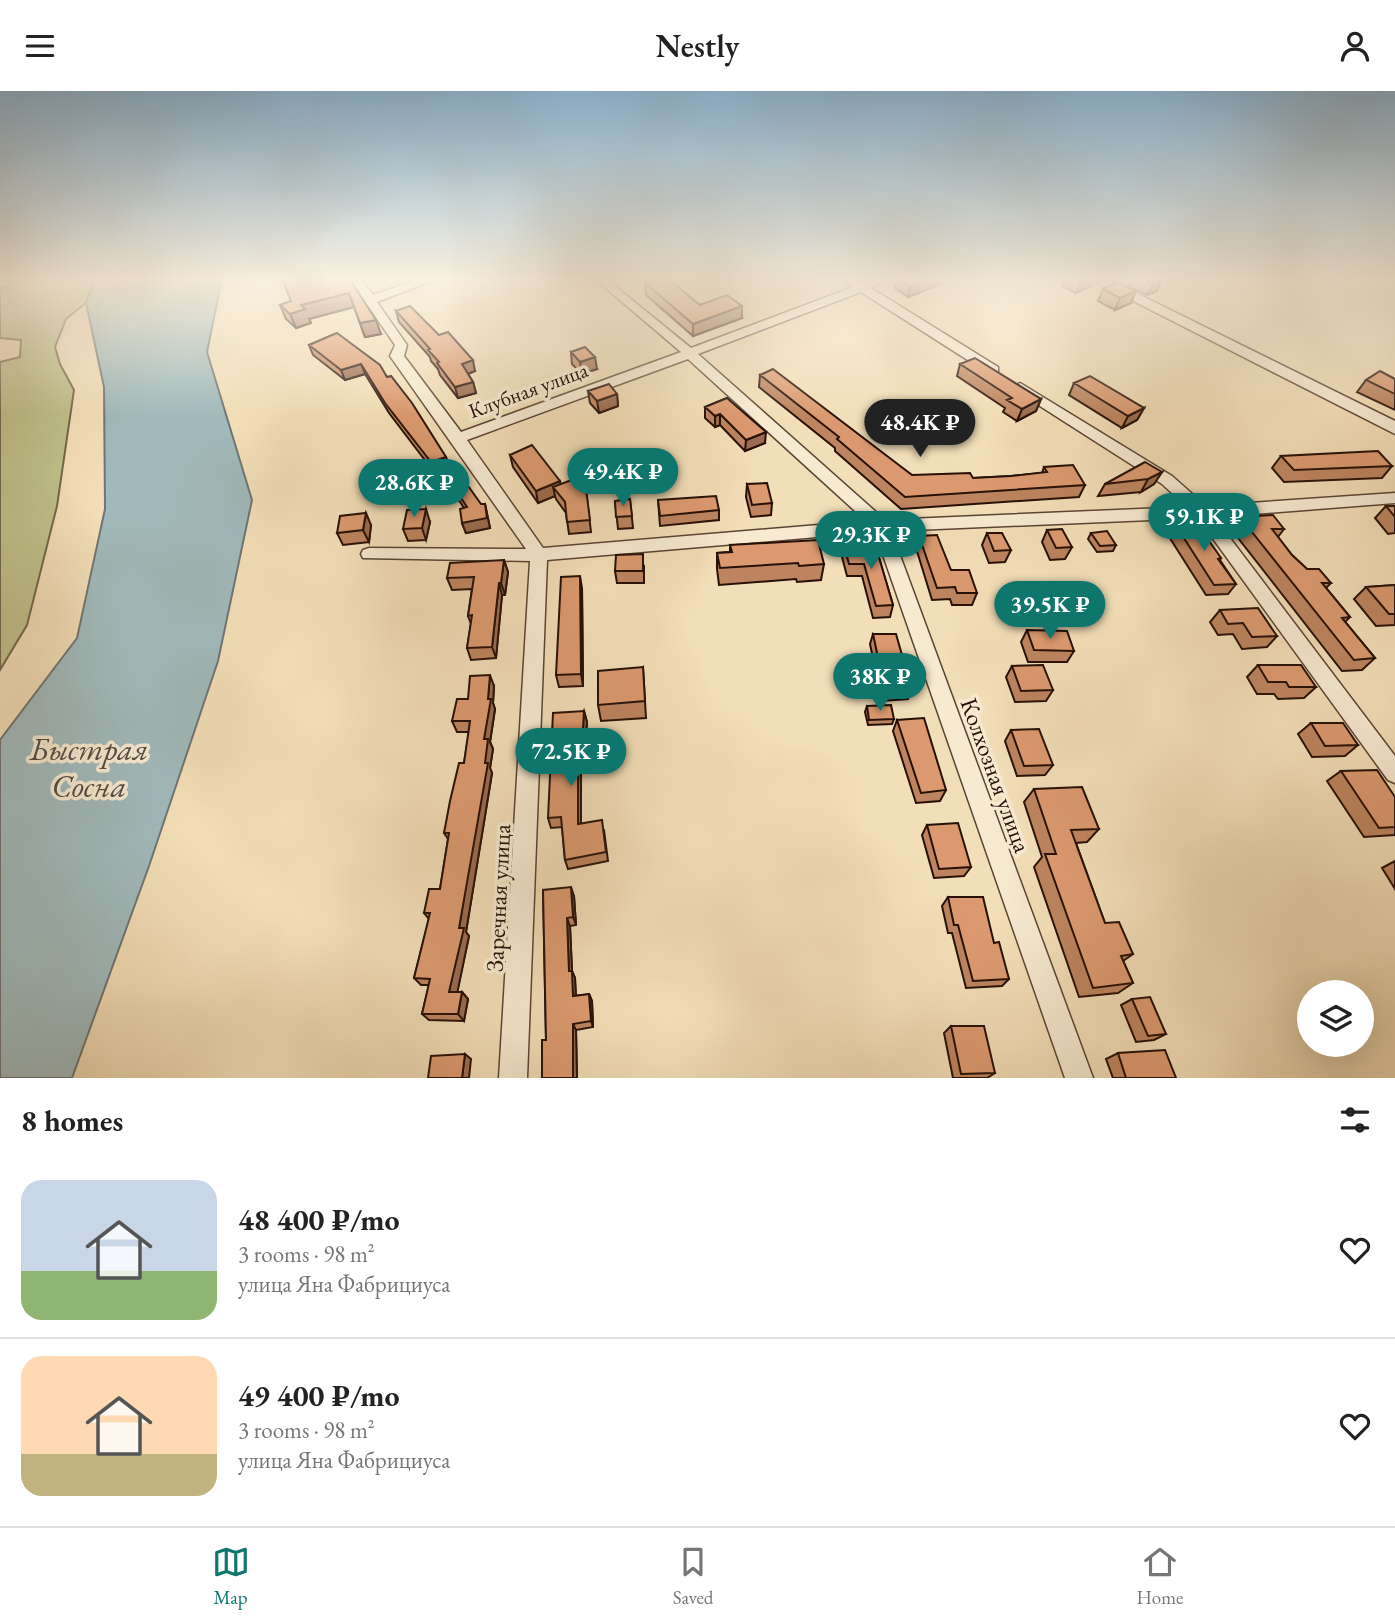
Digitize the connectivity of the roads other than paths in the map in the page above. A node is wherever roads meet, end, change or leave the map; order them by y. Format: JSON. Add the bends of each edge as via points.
{"nodes":[{"id":1,"x":387,"y":324,"type":"edge"},
{"id":2,"x":654,"y":324,"type":"edge"},
{"id":3,"x":762,"y":324,"type":"edge"},
{"id":4,"x":920,"y":324,"type":"edge"},
{"id":5,"x":1187,"y":324,"type":"edge"},
{"id":6,"x":688,"y":352,"type":"junction"},
{"id":7,"x":1395,"y":428,"type":"edge"},
{"id":8,"x":458,"y":437,"type":"junction"},
{"id":9,"x":1395,"y":498,"type":"edge"},
{"id":10,"x":1202,"y":512,"type":"junction"},
{"id":11,"x":881,"y":526,"type":"junction"},
{"id":12,"x":369,"y":554,"type":"dead end"},
{"id":13,"x":539,"y":555,"type":"junction"},
{"id":14,"x":1395,"y":773,"type":"edge"},
{"id":15,"x":513,"y":1078,"type":"edge"},
{"id":16,"x":1079,"y":1078,"type":"edge"}],
"edges":[{"from":1,"to":8,"type":"street","via":[[401,345],[397,356]]},
{"from":2,"to":6,"type":"street","name":"Колхозная улица"},
{"from":3,"to":6,"type":"street","name":"Клубная улица"},
{"from":4,"to":10,"type":"street","via":[[1167,480]]},
{"from":5,"to":7,"type":"street"},
{"from":6,"to":8,"type":"street","name":"Клубная улица"},
{"from":6,"to":11,"type":"street","name":"Колхозная улица"},
{"from":8,"to":13,"type":"street"},
{"from":9,"to":10,"type":"street"},
{"from":10,"to":11,"type":"street"},
{"from":10,"to":14,"type":"street"},
{"from":11,"to":13,"type":"street"},
{"from":11,"to":16,"type":"street","name":"Колхозная улица"},
{"from":12,"to":13,"type":"street"},
{"from":13,"to":15,"type":"street","name":"Заречная улица"}]}
